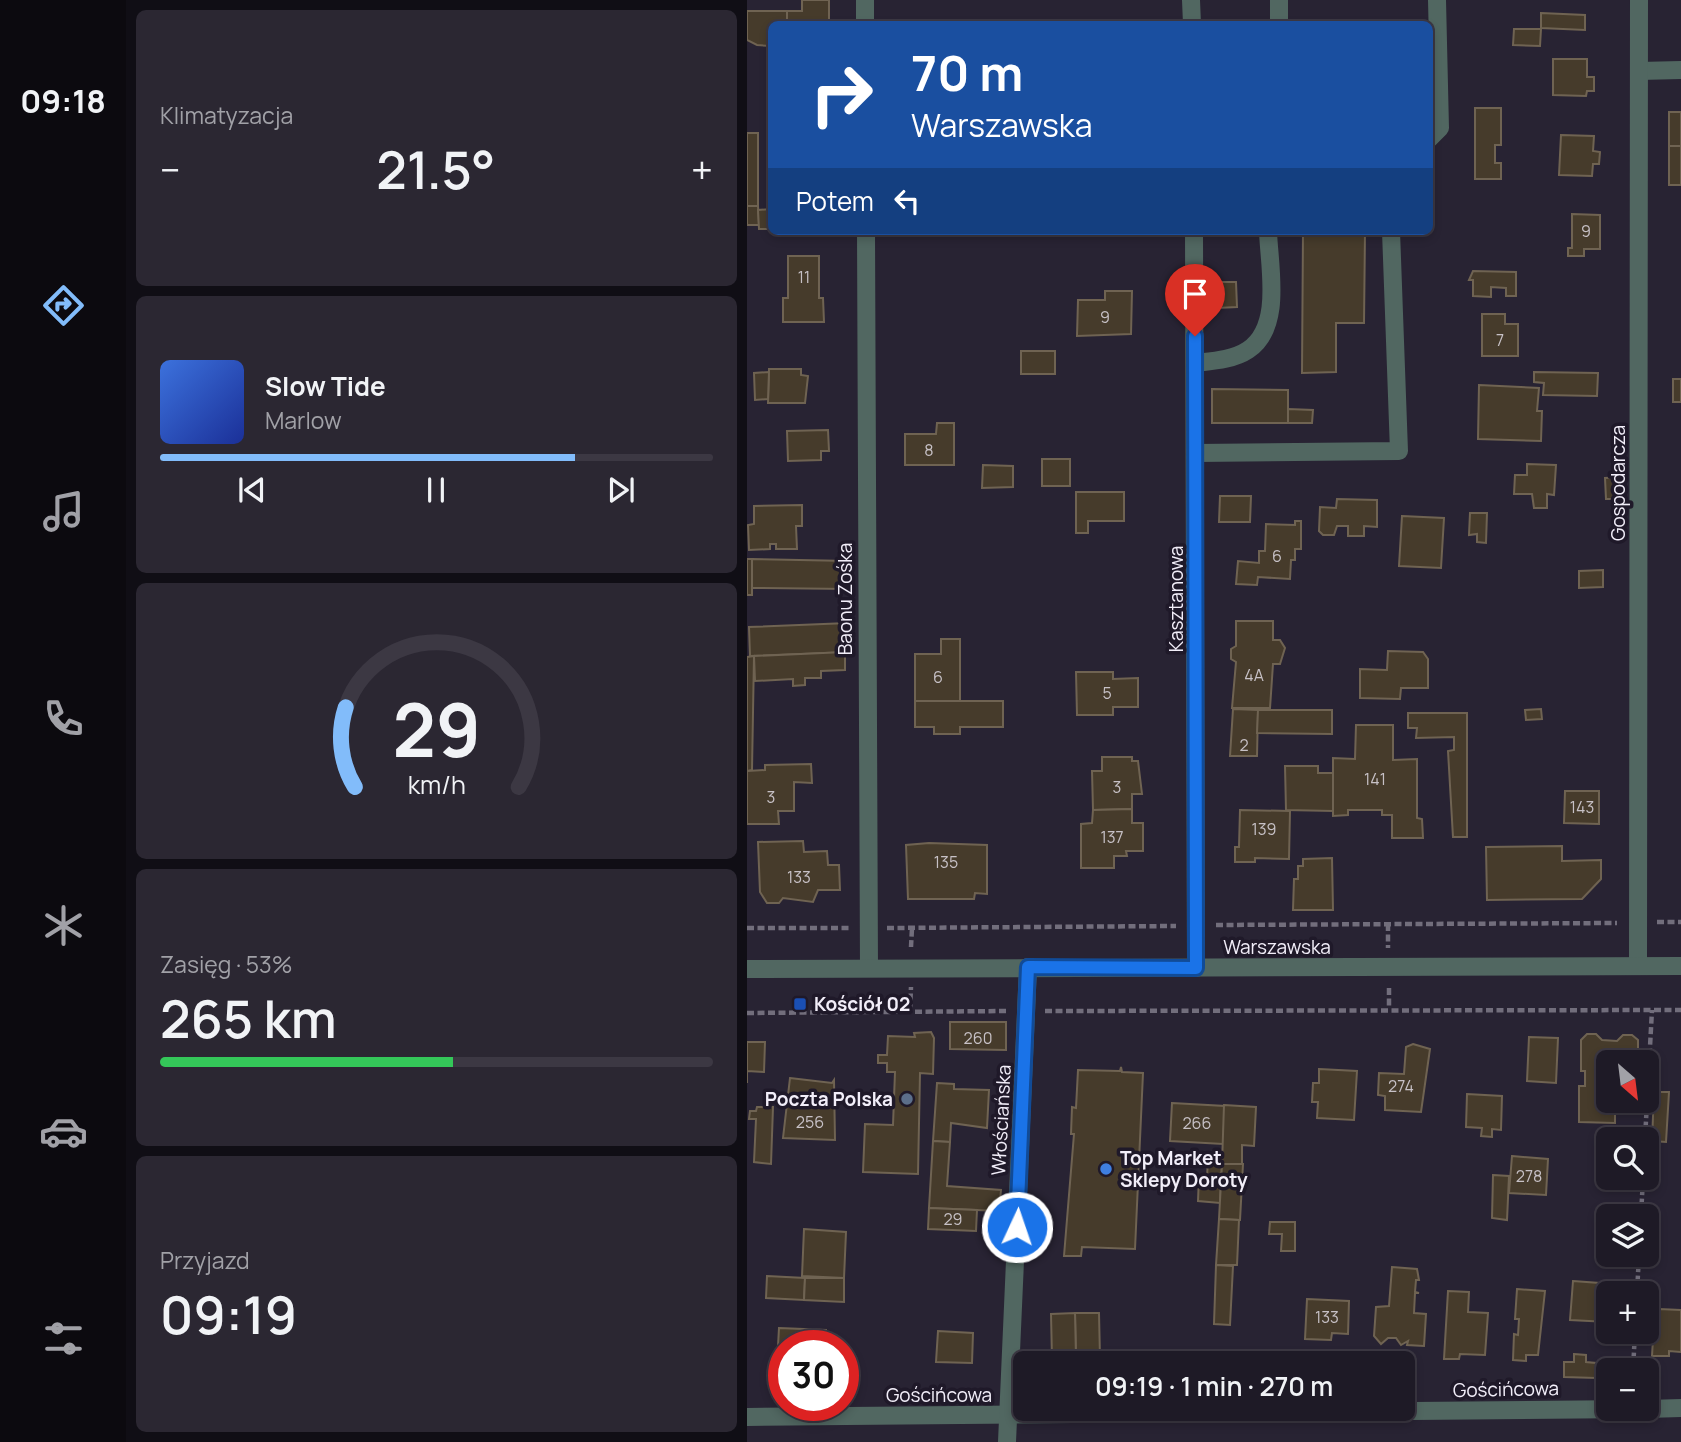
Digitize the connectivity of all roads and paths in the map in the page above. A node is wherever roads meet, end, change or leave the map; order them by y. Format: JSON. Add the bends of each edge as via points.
{"nodes":[{"id":1,"x":865,"y":0,"type":"edge"},
{"id":2,"x":1191,"y":0,"type":"edge"},
{"id":3,"x":1278,"y":0,"type":"edge"},
{"id":4,"x":1437,"y":0,"type":"edge"},
{"id":5,"x":1639,"y":0,"type":"edge"},
{"id":6,"x":865,"y":21,"type":"edge"},
{"id":7,"x":1192,"y":21,"type":"edge"},
{"id":8,"x":1279,"y":21,"type":"edge"},
{"id":9,"x":1681,"y":70,"type":"edge"},
{"id":10,"x":1639,"y":71,"type":"junction"},
{"id":11,"x":1433,"y":135,"type":"edge"},
{"id":12,"x":866,"y":235,"type":"edge"},
{"id":13,"x":1194,"y":235,"type":"edge"},
{"id":14,"x":1268,"y":235,"type":"edge"},
{"id":15,"x":1391,"y":235,"type":"edge"},
{"id":16,"x":1195,"y":363,"type":"junction"},
{"id":17,"x":1196,"y":453,"type":"junction"},
{"id":18,"x":1681,"y":922,"type":"edge"},
{"id":19,"x":1625,"y":923,"type":"dead end"},
{"id":20,"x":1649,"y":923,"type":"dead end"},
{"id":21,"x":1388,"y":924,"type":"junction"},
{"id":22,"x":1218,"y":925,"type":"dead end"},
{"id":23,"x":1176,"y":926,"type":"dead end"},
{"id":24,"x":747,"y":928,"type":"edge"},
{"id":25,"x":850,"y":928,"type":"dead end"},
{"id":26,"x":886,"y":928,"type":"dead end"},
{"id":27,"x":912,"y":928,"type":"junction"},
{"id":28,"x":1389,"y":949,"type":"dead end"},
{"id":29,"x":911,"y":952,"type":"dead end"},
{"id":30,"x":1638,"y":966,"type":"junction"},
{"id":31,"x":1681,"y":966,"type":"edge"},
{"id":32,"x":1028,"y":967,"type":"junction"},
{"id":33,"x":747,"y":968,"type":"edge"},
{"id":34,"x":869,"y":968,"type":"junction"},
{"id":35,"x":1196,"y":968,"type":"junction"},
{"id":36,"x":911,"y":983,"type":"dead end"},
{"id":37,"x":1389,"y":986,"type":"dead end"},
{"id":38,"x":1389,"y":1009,"type":"junction"},
{"id":39,"x":1652,"y":1010,"type":"junction"},
{"id":40,"x":1681,"y":1010,"type":"edge"},
{"id":41,"x":910,"y":1011,"type":"junction"},
{"id":42,"x":1027,"y":1011,"type":"junction"},
{"id":43,"x":747,"y":1013,"type":"edge"},
{"id":44,"x":1646,"y":1127,"type":"edge"},
{"id":45,"x":1681,"y":1408,"type":"edge"},
{"id":46,"x":1596,"y":1409,"type":"edge"},
{"id":47,"x":1659,"y":1409,"type":"edge"},
{"id":48,"x":1008,"y":1416,"type":"junction"},
{"id":49,"x":747,"y":1417,"type":"edge"},
{"id":50,"x":1007,"y":1442,"type":"edge"}],
"edges":[{"from":1,"to":6,"type":"street"},
{"from":2,"to":7,"type":"street"},
{"from":3,"to":8,"type":"street"},
{"from":4,"to":11,"type":"street","via":[[1440,128]]},
{"from":5,"to":10,"type":"street","name":"Gospodarcza"},
{"from":9,"to":10,"type":"street"},
{"from":10,"to":30,"type":"street","name":"Gospodarcza"},
{"from":12,"to":34,"type":"street","name":"Baonu Zośka"},
{"from":13,"to":16,"type":"street","name":"Kasztanowa"},
{"from":14,"to":16,"type":"street","via":[[1271,303],[1264,330],[1248,350]]},
{"from":15,"to":17,"type":"street","via":[[1399,451]]},
{"from":16,"to":17,"type":"street","name":"Kasztanowa"},
{"from":17,"to":35,"type":"street","name":"Kasztanowa"},
{"from":18,"to":20,"type":"path"},
{"from":19,"to":21,"type":"path"},
{"from":21,"to":22,"type":"path"},
{"from":21,"to":28,"type":"path"},
{"from":23,"to":27,"type":"path"},
{"from":24,"to":25,"type":"path"},
{"from":26,"to":27,"type":"path"},
{"from":27,"to":29,"type":"path"},
{"from":30,"to":31,"type":"street","name":"Warszawska"},
{"from":30,"to":35,"type":"street","name":"Warszawska"},
{"from":32,"to":34,"type":"street","name":"Warszawska"},
{"from":32,"to":35,"type":"street","name":"Warszawska"},
{"from":32,"to":42,"type":"street","name":"Włościańska"},
{"from":33,"to":34,"type":"street","name":"Warszawska"},
{"from":36,"to":41,"type":"path"},
{"from":37,"to":38,"type":"path"},
{"from":38,"to":39,"type":"path"},
{"from":38,"to":42,"type":"path"},
{"from":39,"to":40,"type":"path"},
{"from":39,"to":44,"type":"path"},
{"from":41,"to":42,"type":"path"},
{"from":41,"to":43,"type":"path"},
{"from":42,"to":48,"type":"street","name":"Włościańska"},
{"from":45,"to":47,"type":"street"},
{"from":46,"to":48,"type":"street","name":"Gościńcowa"},
{"from":48,"to":49,"type":"street","name":"Gościńcowa"},
{"from":48,"to":50,"type":"street","name":"Włościańska"}]}
